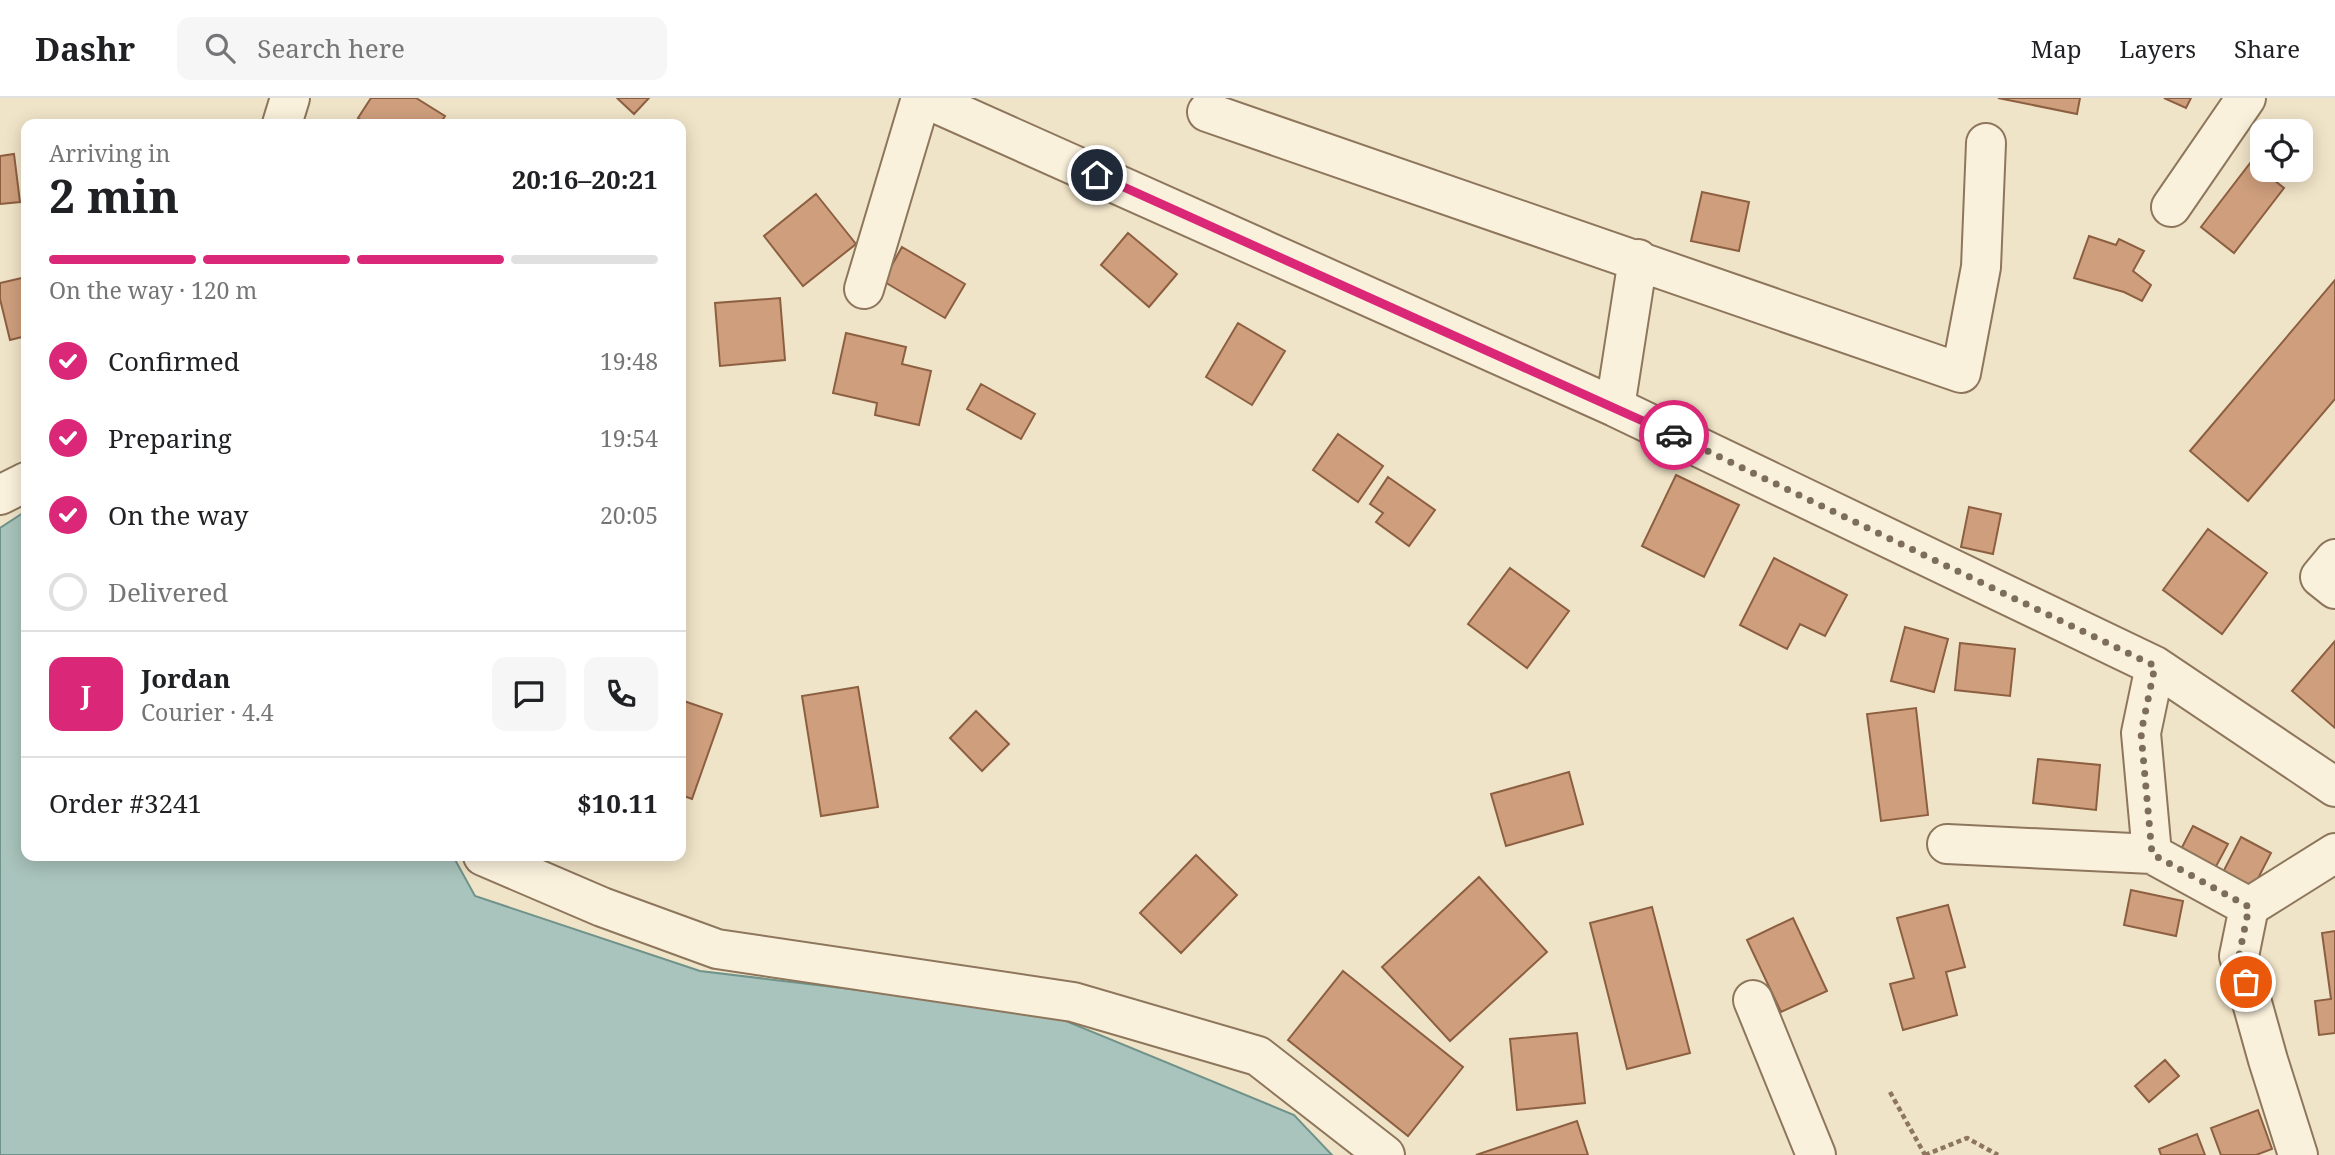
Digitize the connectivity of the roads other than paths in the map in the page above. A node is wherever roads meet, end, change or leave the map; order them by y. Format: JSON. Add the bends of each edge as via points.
{"nodes":[{"id":1,"x":290,"y":98,"type":"edge"},
{"id":2,"x":923,"y":98,"type":"edge"},
{"id":3,"x":2246,"y":98,"type":"edge"},
{"id":4,"x":1207,"y":112,"type":"dead end"},
{"id":5,"x":284,"y":119,"type":"edge"},
{"id":6,"x":1986,"y":143,"type":"dead end"},
{"id":7,"x":2171,"y":207,"type":"dead end"},
{"id":8,"x":1638,"y":260,"type":"junction"},
{"id":9,"x":864,"y":289,"type":"dead end"},
{"id":10,"x":1615,"y":407,"type":"junction"},
{"id":11,"x":21,"y":484,"type":"edge"},
{"id":12,"x":0,"y":495,"type":"edge"},
{"id":13,"x":2335,"y":559,"type":"edge"},
{"id":14,"x":2335,"y":589,"type":"edge"},
{"id":15,"x":2155,"y":666,"type":"junction"},
{"id":16,"x":2335,"y":787,"type":"edge"},
{"id":17,"x":1947,"y":844,"type":"dead end"},
{"id":18,"x":2335,"y":853,"type":"edge"},
{"id":19,"x":2152,"y":854,"type":"junction"},
{"id":20,"x":495,"y":861,"type":"edge"},
{"id":21,"x":2249,"y":907,"type":"junction"},
{"id":22,"x":1753,"y":1000,"type":"dead end"},
{"id":23,"x":1385,"y":1155,"type":"edge"},
{"id":24,"x":1816,"y":1155,"type":"edge"},
{"id":25,"x":2298,"y":1155,"type":"edge"}],
"edges":[{"from":1,"to":5,"type":"street"},
{"from":2,"to":9,"type":"street"},
{"from":2,"to":10,"type":"street"},
{"from":3,"to":7,"type":"street"},
{"from":4,"to":8,"type":"street"},
{"from":6,"to":8,"type":"street","via":[[1980,267],[1961,373]]},
{"from":8,"to":10,"type":"street"},
{"from":10,"to":15,"type":"street"},
{"from":11,"to":12,"type":"street"},
{"from":13,"to":14,"type":"street","via":[[2320,577]]},
{"from":15,"to":16,"type":"street"},
{"from":15,"to":19,"type":"street","via":[[2141,733]]},
{"from":17,"to":19,"type":"street"},
{"from":18,"to":21,"type":"street"},
{"from":19,"to":21,"type":"street"},
{"from":20,"to":23,"type":"street","via":[[718,949],[1073,1002],[1258,1056]]},
{"from":21,"to":25,"type":"street","via":[[2239,956]]},
{"from":22,"to":24,"type":"street"}]}
